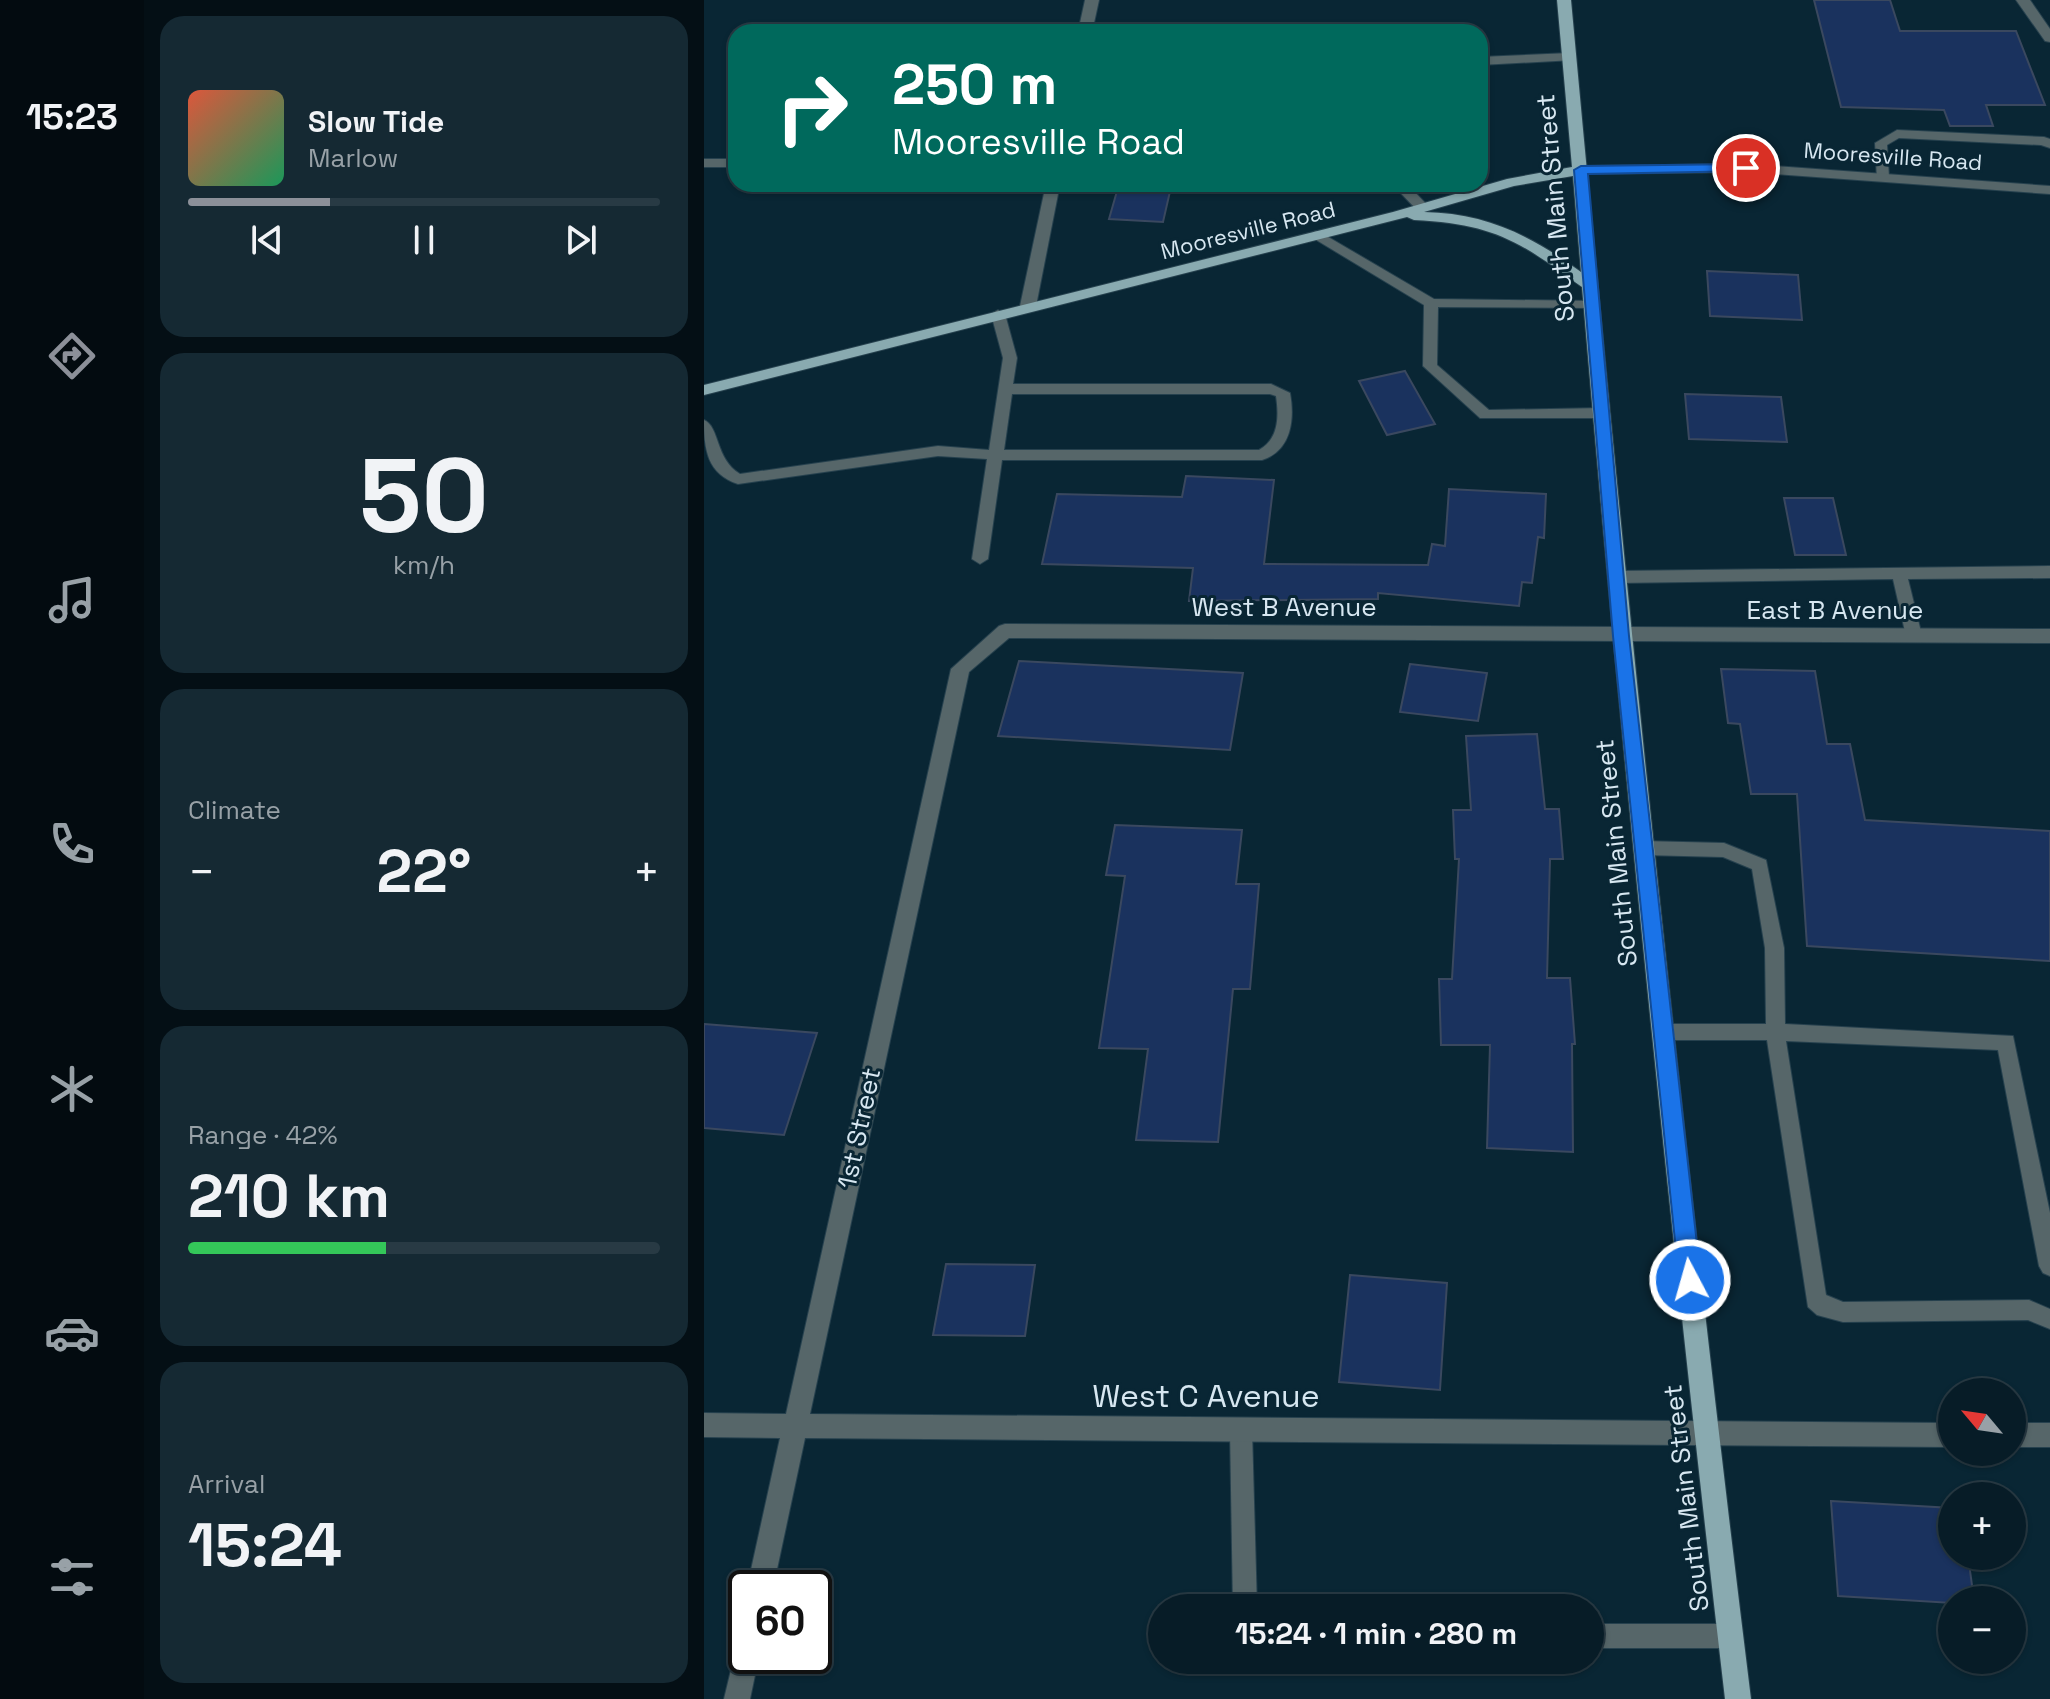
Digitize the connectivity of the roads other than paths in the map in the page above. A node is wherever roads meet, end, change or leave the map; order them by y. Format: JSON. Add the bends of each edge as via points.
{"nodes":[{"id":1,"x":1092,"y":0,"type":"edge"},
{"id":2,"x":1564,"y":0,"type":"edge"},
{"id":3,"x":2023,"y":0,"type":"edge"},
{"id":4,"x":1087,"y":24,"type":"edge"},
{"id":5,"x":2050,"y":38,"type":"edge"},
{"id":6,"x":1570,"y":57,"type":"junction"},
{"id":7,"x":1488,"y":61,"type":"edge"},
{"id":8,"x":2050,"y":144,"type":"edge"},
{"id":9,"x":704,"y":163,"type":"edge"},
{"id":10,"x":728,"y":163,"type":"edge"},
{"id":11,"x":1581,"y":170,"type":"junction"},
{"id":12,"x":1882,"y":177,"type":"junction"},
{"id":13,"x":1488,"y":189,"type":"edge"},
{"id":14,"x":2050,"y":190,"type":"edge"},
{"id":15,"x":1051,"y":192,"type":"edge"},
{"id":16,"x":1407,"y":192,"type":"edge"},
{"id":17,"x":1478,"y":192,"type":"edge"},
{"id":18,"x":1423,"y":208,"type":"junction"},
{"id":19,"x":1398,"y":215,"type":"junction"},
{"id":20,"x":1318,"y":235,"type":"junction"},
{"id":21,"x":1591,"y":295,"type":"junction"},
{"id":22,"x":1431,"y":303,"type":"junction"},
{"id":23,"x":1028,"y":306,"type":"junction"},
{"id":24,"x":998,"y":314,"type":"junction"},
{"id":25,"x":1005,"y":389,"type":"junction"},
{"id":26,"x":704,"y":390,"type":"edge"},
{"id":27,"x":1602,"y":413,"type":"junction"},
{"id":28,"x":704,"y":425,"type":"edge"},
{"id":29,"x":995,"y":455,"type":"junction"},
{"id":30,"x":980,"y":559,"type":"dead end"},
{"id":31,"x":2050,"y":572,"type":"edge"},
{"id":32,"x":1899,"y":573,"type":"junction"},
{"id":33,"x":1616,"y":577,"type":"junction"},
{"id":34,"x":1621,"y":636,"type":"junction"},
{"id":35,"x":1914,"y":636,"type":"junction"},
{"id":36,"x":2050,"y":636,"type":"edge"},
{"id":37,"x":960,"y":669,"type":"joint"},
{"id":38,"x":1643,"y":848,"type":"junction"},
{"id":39,"x":1663,"y":1032,"type":"junction"},
{"id":40,"x":1775,"y":1032,"type":"junction"},
{"id":41,"x":2050,"y":1266,"type":"edge"},
{"id":42,"x":2050,"y":1319,"type":"edge"},
{"id":43,"x":704,"y":1425,"type":"edge"},
{"id":44,"x":793,"y":1427,"type":"junction"},
{"id":45,"x":1241,"y":1430,"type":"junction"},
{"id":46,"x":1706,"y":1435,"type":"junction"},
{"id":47,"x":1938,"y":1435,"type":"edge"},
{"id":48,"x":2026,"y":1435,"type":"edge"},
{"id":49,"x":2050,"y":1435,"type":"edge"},
{"id":50,"x":764,"y":1570,"type":"edge"},
{"id":51,"x":1245,"y":1594,"type":"edge"},
{"id":52,"x":1604,"y":1636,"type":"edge"},
{"id":53,"x":1730,"y":1636,"type":"junction"},
{"id":54,"x":742,"y":1674,"type":"edge"},
{"id":55,"x":737,"y":1699,"type":"edge"},
{"id":56,"x":1738,"y":1699,"type":"edge"}],
"edges":[{"from":1,"to":4,"type":"street"},
{"from":2,"to":6,"type":"main road","name":"South Main Street"},
{"from":3,"to":5,"type":"street"},
{"from":6,"to":7,"type":"lane"},
{"from":6,"to":11,"type":"main road","name":"South Main Street"},
{"from":8,"to":12,"type":"lane","via":[[1897,134],[1881,143]]},
{"from":9,"to":10,"type":"street"},
{"from":11,"to":12,"type":"street","name":"Mooresville Road","via":[[1746,168]]},
{"from":11,"to":13,"type":"main road","name":"Mooresville Road"},
{"from":11,"to":21,"type":"main road","name":"South Main Street"},
{"from":12,"to":14,"type":"street","name":"Mooresville Road"},
{"from":15,"to":23,"type":"street"},
{"from":16,"to":18,"type":"street"},
{"from":17,"to":18,"type":"main road","name":"Mooresville Road"},
{"from":18,"to":19,"type":"main road","name":"Mooresville Road"},
{"from":19,"to":20,"type":"main road","name":"Mooresville Road"},
{"from":19,"to":21,"type":"main road","via":[[1465,219],[1496,228],[1528,242]]},
{"from":20,"to":22,"type":"lane"},
{"from":20,"to":23,"type":"main road","name":"Mooresville Road"},
{"from":21,"to":22,"type":"lane"},
{"from":21,"to":27,"type":"main road","name":"South Main Street"},
{"from":22,"to":27,"type":"lane","via":[[1430,366],[1485,415]]},
{"from":23,"to":24,"type":"main road","name":"Mooresville Road"},
{"from":24,"to":25,"type":"lane","via":[[1010,358]]},
{"from":24,"to":26,"type":"main road","name":"Mooresville Road"},
{"from":25,"to":29,"type":"lane"},
{"from":25,"to":29,"type":"lane","via":[[1271,389],[1283,393],[1285,402],[1281,438],[1262,455]]},
{"from":27,"to":33,"type":"main road","name":"South Main Street"},
{"from":28,"to":29,"type":"lane","via":[[717,465],[738,479],[938,451]]},
{"from":29,"to":30,"type":"lane"},
{"from":31,"to":32,"type":"lane"},
{"from":32,"to":33,"type":"lane"},
{"from":32,"to":35,"type":"lane"},
{"from":33,"to":34,"type":"main road","name":"South Main Street"},
{"from":34,"to":35,"type":"street","name":"East B Avenue"},
{"from":34,"to":37,"type":"street","name":"West B Avenue","via":[[1005,631]]},
{"from":34,"to":38,"type":"main road","name":"South Main Street"},
{"from":35,"to":36,"type":"street","name":"East B Avenue"},
{"from":37,"to":44,"type":"street","name":"1st Street"},
{"from":38,"to":39,"type":"main road","name":"South Main Street"},
{"from":38,"to":40,"type":"lane","via":[[1724,850],[1760,865],[1775,961]]},
{"from":39,"to":40,"type":"lane"},
{"from":39,"to":46,"type":"main road","name":"South Main Street"},
{"from":40,"to":41,"type":"lane","via":[[2006,1042]]},
{"from":40,"to":42,"type":"lane","via":[[1816,1300],[1843,1312],[2029,1310]]},
{"from":43,"to":44,"type":"street","name":"West C Avenue"},
{"from":44,"to":45,"type":"street","name":"West C Avenue"},
{"from":44,"to":50,"type":"street","name":"1st Street"},
{"from":45,"to":46,"type":"street","name":"West C Avenue"},
{"from":45,"to":51,"type":"lane"},
{"from":46,"to":47,"type":"street","name":"West C Avenue"},
{"from":46,"to":53,"type":"main road","name":"South Main Street"},
{"from":48,"to":49,"type":"street"},
{"from":52,"to":53,"type":"lane"},
{"from":53,"to":56,"type":"main road","name":"South Main Street"},
{"from":54,"to":55,"type":"street"}]}
